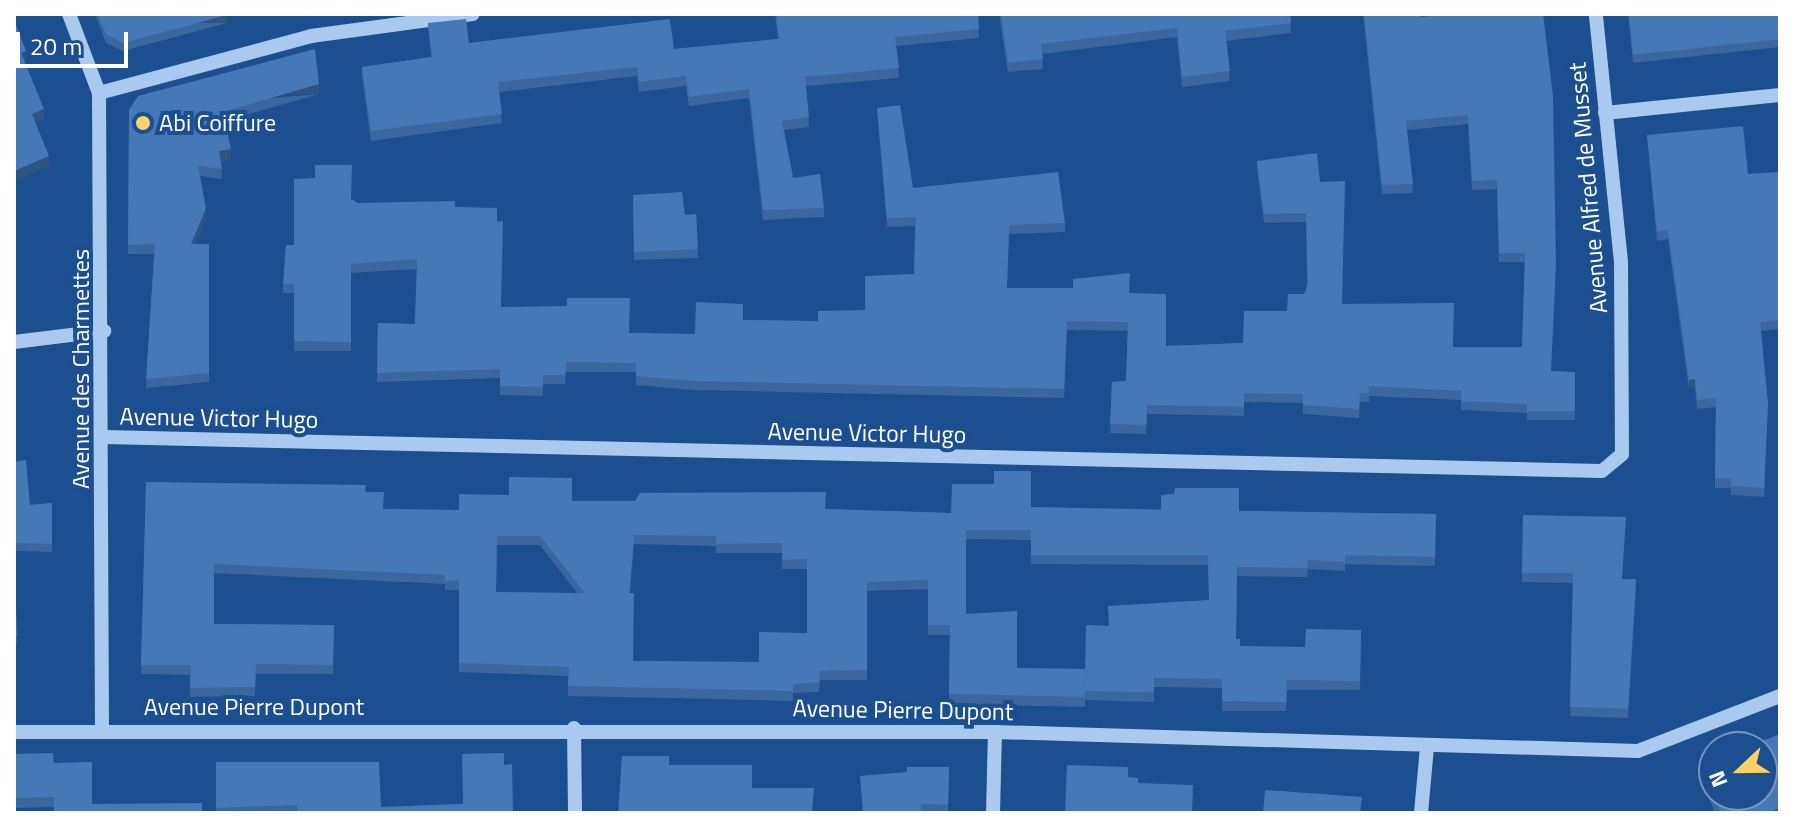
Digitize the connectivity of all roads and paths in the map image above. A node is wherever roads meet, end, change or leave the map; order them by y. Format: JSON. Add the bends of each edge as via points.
{"nodes":[{"id":1,"x":69,"y":14,"type":"edge"},
{"id":2,"x":473,"y":14,"type":"edge"},
{"id":3,"x":1596,"y":14,"type":"edge"},
{"id":4,"x":99,"y":93,"type":"junction"},
{"id":5,"x":1780,"y":95,"type":"edge"},
{"id":6,"x":1605,"y":113,"type":"junction"},
{"id":7,"x":104,"y":331,"type":"junction"},
{"id":8,"x":14,"y":342,"type":"edge"},
{"id":9,"x":104,"y":437,"type":"junction"},
{"id":10,"x":1622,"y":454,"type":"joint"},
{"id":11,"x":1780,"y":696,"type":"edge"},
{"id":12,"x":574,"y":728,"type":"junction"},
{"id":13,"x":102,"y":730,"type":"junction"},
{"id":14,"x":14,"y":732,"type":"edge"},
{"id":15,"x":995,"y":732,"type":"junction"},
{"id":16,"x":1427,"y":747,"type":"junction"},
{"id":17,"x":575,"y":813,"type":"edge"},
{"id":18,"x":993,"y":813,"type":"edge"},
{"id":19,"x":1421,"y":813,"type":"edge"}],
"edges":[{"from":1,"to":4,"type":"street","name":"Avenue des Charmettes"},
{"from":2,"to":4,"type":"street","via":[[311,36]]},
{"from":3,"to":6,"type":"street","name":"Avenue Alfred de Musset"},
{"from":4,"to":7,"type":"street","name":"Avenue des Charmettes"},
{"from":5,"to":6,"type":"street"},
{"from":6,"to":10,"type":"street","name":"Avenue Alfred de Musset","via":[[1621,262]]},
{"from":7,"to":8,"type":"street"},
{"from":7,"to":9,"type":"street","name":"Avenue des Charmettes"},
{"from":9,"to":10,"type":"street","name":"Avenue Victor Hugo","via":[[1602,471]]},
{"from":9,"to":13,"type":"street","name":"Avenue des Charmettes"},
{"from":11,"to":16,"type":"street","name":"Avenue Pierre Dupont","via":[[1638,751]]},
{"from":12,"to":13,"type":"street","name":"Avenue Pierre Dupont"},
{"from":12,"to":15,"type":"street","name":"Avenue Pierre Dupont"},
{"from":12,"to":17,"type":"street"},
{"from":13,"to":14,"type":"street","name":"Avenue Pierre Dupont"},
{"from":15,"to":16,"type":"street","name":"Avenue Pierre Dupont"},
{"from":15,"to":18,"type":"street"},
{"from":16,"to":19,"type":"street"}]}
